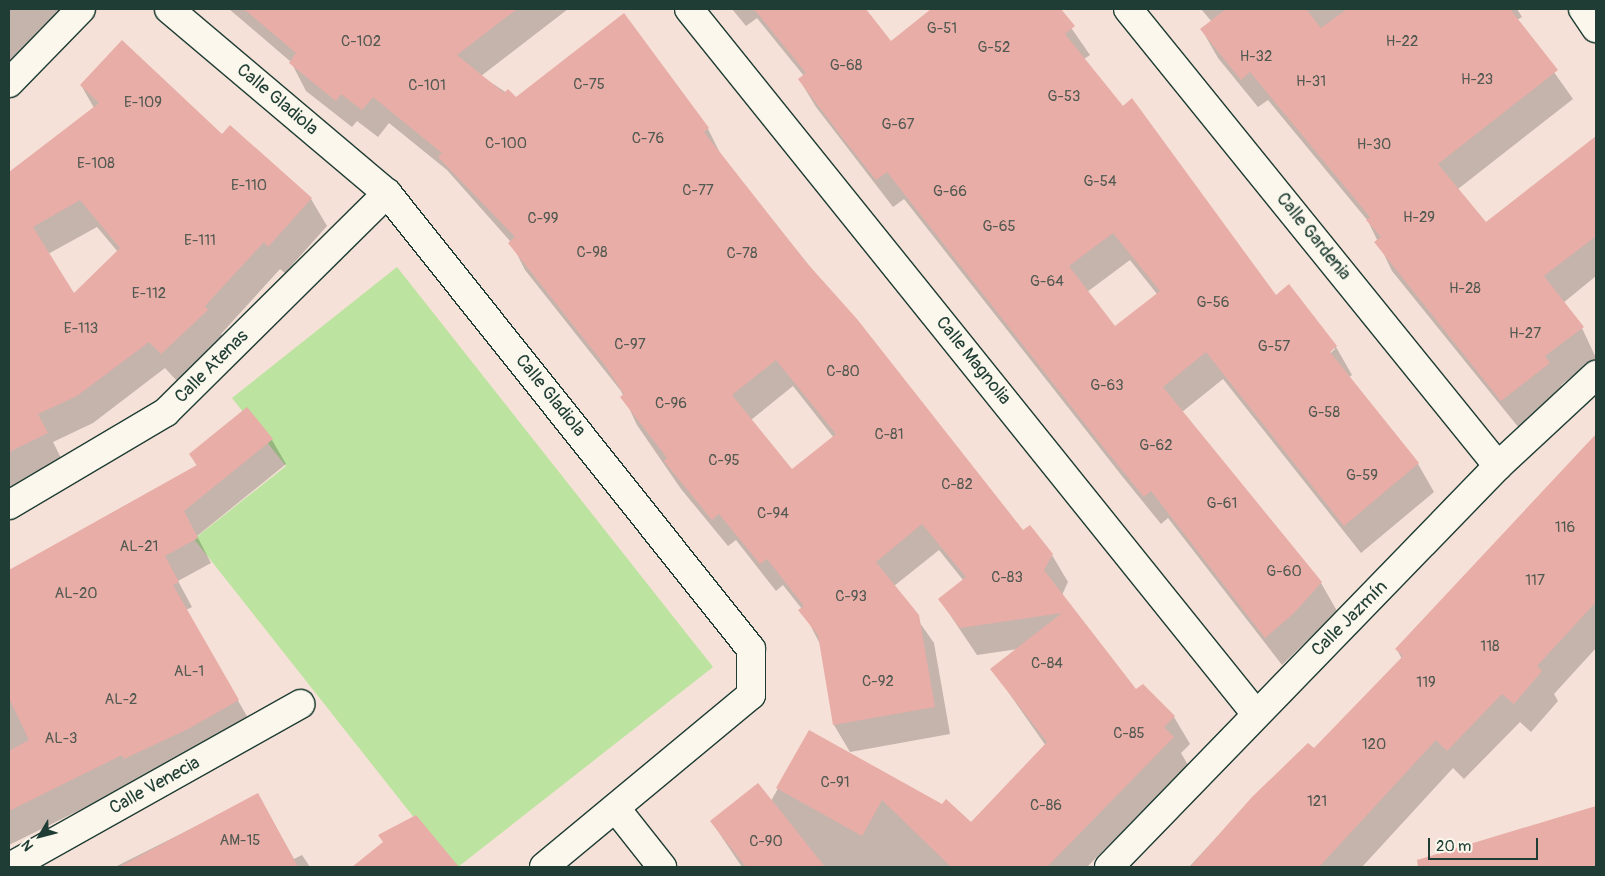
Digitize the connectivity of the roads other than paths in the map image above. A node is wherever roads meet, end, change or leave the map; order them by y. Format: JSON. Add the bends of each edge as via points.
{"nodes":[{"id":1,"x":81,"y":9,"type":"edge"},
{"id":2,"x":169,"y":9,"type":"edge"},
{"id":3,"x":690,"y":9,"type":"edge"},
{"id":4,"x":1128,"y":9,"type":"edge"},
{"id":5,"x":1583,"y":9,"type":"edge"},
{"id":6,"x":1596,"y":28,"type":"edge"},
{"id":7,"x":9,"y":84,"type":"edge"},
{"id":8,"x":387,"y":193,"type":"junction"},
{"id":9,"x":1596,"y":375,"type":"edge"},
{"id":10,"x":1498,"y":466,"type":"junction"},
{"id":11,"x":9,"y":505,"type":"edge"},
{"id":12,"x":300,"y":704,"type":"dead end"},
{"id":13,"x":1256,"y":714,"type":"junction"},
{"id":14,"x":616,"y":810,"type":"junction"},
{"id":15,"x":10,"y":867,"type":"edge"},
{"id":16,"x":544,"y":867,"type":"edge"},
{"id":17,"x":662,"y":867,"type":"edge"},
{"id":18,"x":1109,"y":867,"type":"edge"}],
"edges":[{"from":1,"to":7,"type":"street"},
{"from":2,"to":8,"type":"street","name":"Calle Gladiola"},
{"from":3,"to":13,"type":"street","name":"Calle Magnolia"},
{"from":4,"to":10,"type":"street","name":"Calle Gardenia"},
{"from":5,"to":6,"type":"street"},
{"from":8,"to":11,"type":"street","name":"Calle Atenas","via":[[166,412]]},
{"from":8,"to":14,"type":"street","name":"Calle Gladiola","via":[[751,649],[751,695]]},
{"from":9,"to":10,"type":"street","name":"Calle Jazmín"},
{"from":10,"to":13,"type":"street","name":"Calle Jazmín"},
{"from":12,"to":15,"type":"street","name":"Calle Venecia"},
{"from":13,"to":18,"type":"street","name":"Calle Jazmín"},
{"from":14,"to":16,"type":"street","name":"Calle Gladiola"},
{"from":14,"to":17,"type":"street"}]}
